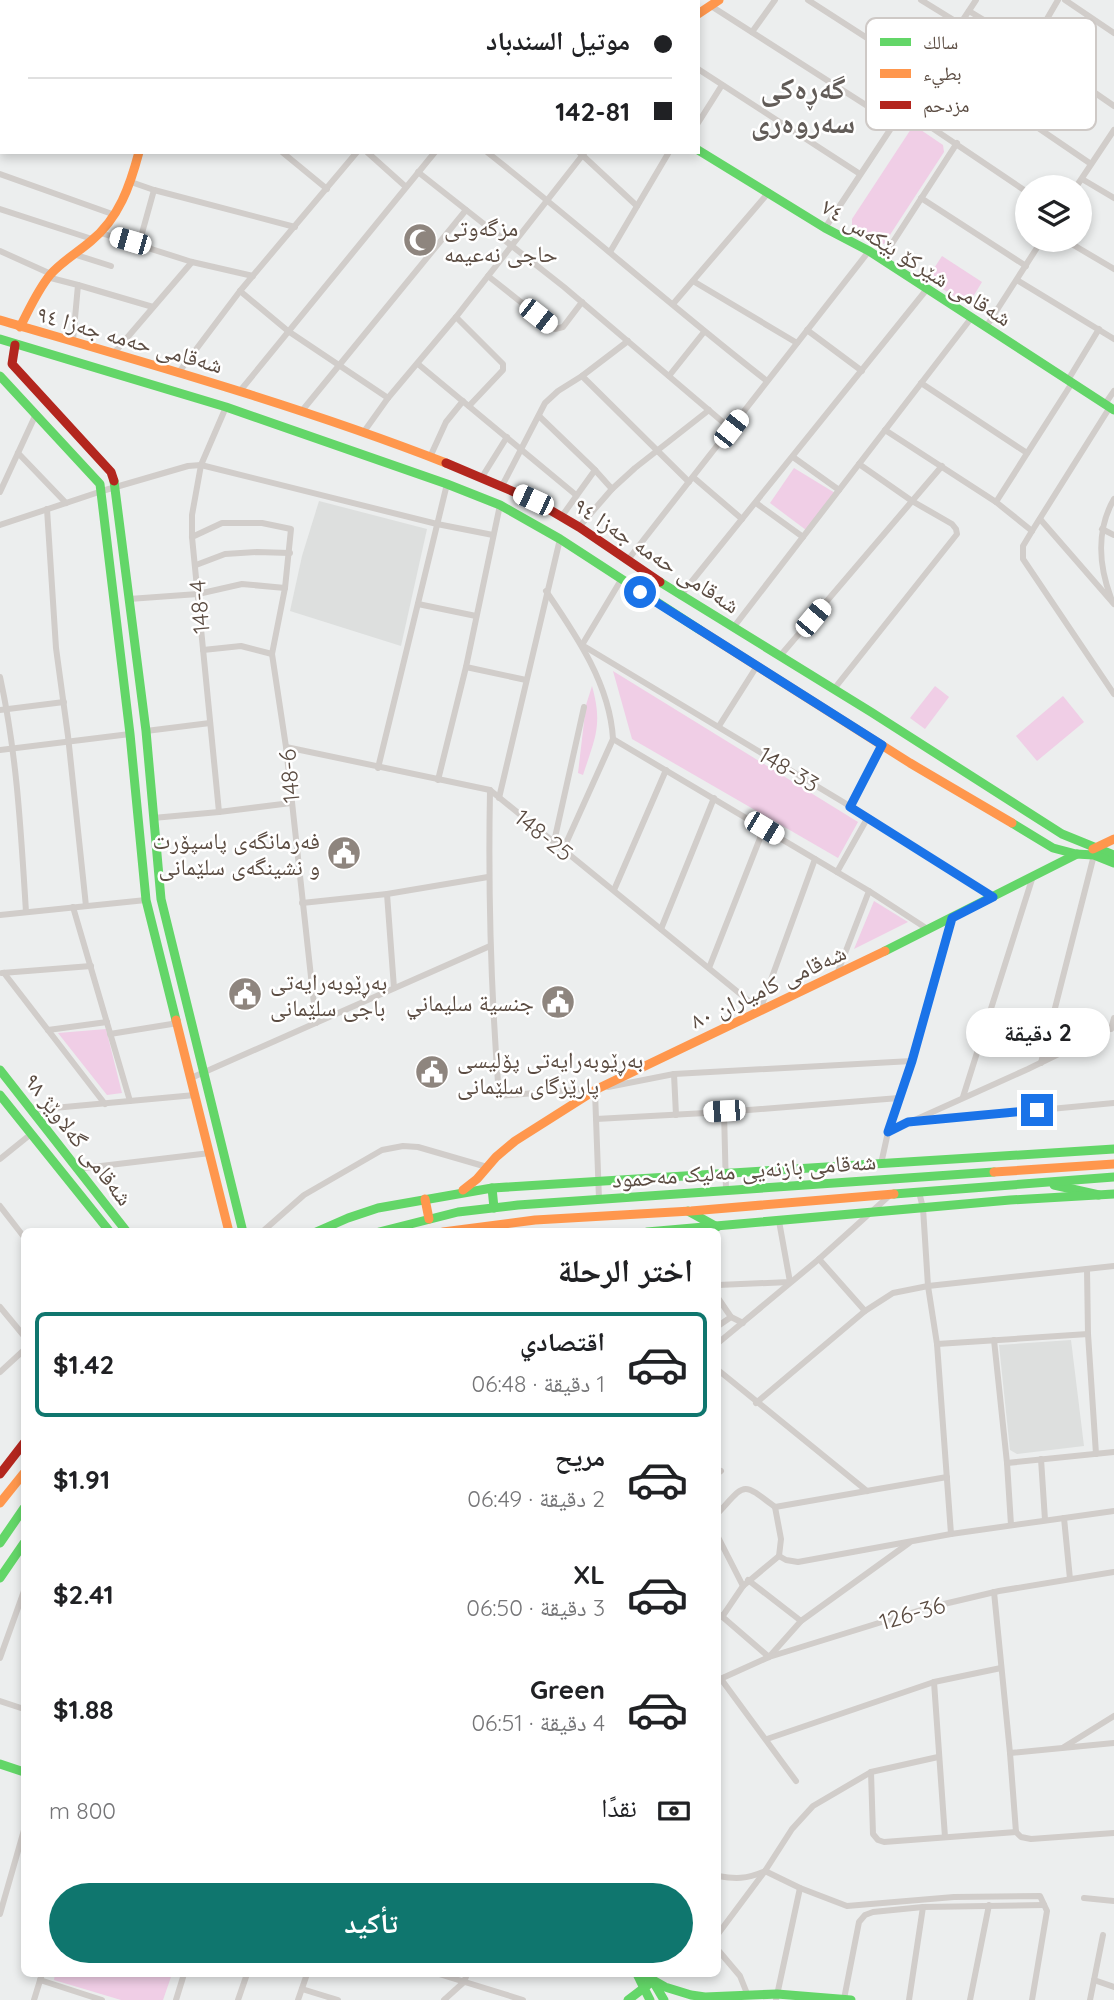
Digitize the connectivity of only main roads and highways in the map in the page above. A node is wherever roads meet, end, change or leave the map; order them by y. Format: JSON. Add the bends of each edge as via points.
{"nodes":[{"id":1,"x":715,"y":3,"type":"edge"},
{"id":2,"x":700,"y":13,"type":"edge"},
{"id":3,"x":700,"y":151,"type":"edge"},
{"id":4,"x":138,"y":154,"type":"edge"},
{"id":5,"x":0,"y":320,"type":"edge"},
{"id":6,"x":20,"y":327,"type":"junction"},
{"id":7,"x":0,"y":339,"type":"edge"},
{"id":8,"x":15,"y":345,"type":"junction"},
{"id":9,"x":151,"y":364,"type":"junction"},
{"id":10,"x":0,"y":376,"type":"edge"},
{"id":11,"x":144,"y":382,"type":"junction"},
{"id":12,"x":1110,"y":407,"type":"edge"},
{"id":13,"x":533,"y":500,"type":"junction"},
{"id":14,"x":523,"y":517,"type":"junction"},
{"id":15,"x":1114,"y":839,"type":"edge"},
{"id":16,"x":1095,"y":851,"type":"junction"},
{"id":17,"x":1076,"y":855,"type":"junction"},
{"id":18,"x":1114,"y":855,"type":"edge"},
{"id":19,"x":1114,"y":863,"type":"edge"},
{"id":20,"x":0,"y":1070,"type":"edge"},
{"id":21,"x":0,"y":1095,"type":"edge"},
{"id":22,"x":1114,"y":1149,"type":"edge"},
{"id":23,"x":1114,"y":1164,"type":"edge"},
{"id":24,"x":83,"y":1177,"type":"junction"},
{"id":25,"x":1114,"y":1177,"type":"edge"},
{"id":26,"x":1040,"y":1181,"type":"junction"},
{"id":27,"x":72,"y":1184,"type":"junction"},
{"id":28,"x":492,"y":1188,"type":"junction"},
{"id":29,"x":455,"y":1194,"type":"junction"},
{"id":30,"x":1114,"y":1194,"type":"edge"},
{"id":31,"x":1099,"y":1195,"type":"junction"},
{"id":32,"x":425,"y":1199,"type":"junction"},
{"id":33,"x":497,"y":1207,"type":"junction"},
{"id":34,"x":478,"y":1209,"type":"junction"},
{"id":35,"x":687,"y":1211,"type":"junction"},
{"id":36,"x":429,"y":1219,"type":"junction"},
{"id":37,"x":503,"y":1223,"type":"junction"},
{"id":38,"x":480,"y":1225,"type":"junction"},
{"id":39,"x":717,"y":1227,"type":"junction"},
{"id":40,"x":107,"y":1228,"type":"edge"},
{"id":41,"x":124,"y":1228,"type":"edge"},
{"id":42,"x":228,"y":1228,"type":"edge"},
{"id":43,"x":242,"y":1228,"type":"edge"},
{"id":44,"x":325,"y":1228,"type":"edge"},
{"id":45,"x":394,"y":1228,"type":"edge"},
{"id":46,"x":464,"y":1228,"type":"edge"},
{"id":47,"x":703,"y":1228,"type":"edge"},
{"id":48,"x":21,"y":1446,"type":"edge"},
{"id":49,"x":2,"y":1467,"type":"edge"},
{"id":50,"x":21,"y":1476,"type":"edge"},
{"id":51,"x":1,"y":1498,"type":"edge"},
{"id":52,"x":21,"y":1512,"type":"edge"},
{"id":53,"x":0,"y":1543,"type":"edge"},
{"id":54,"x":21,"y":1547,"type":"edge"},
{"id":55,"x":0,"y":1578,"type":"edge"},
{"id":56,"x":0,"y":1764,"type":"edge"},
{"id":57,"x":21,"y":1769,"type":"edge"},
{"id":58,"x":640,"y":1977,"type":"edge"},
{"id":59,"x":645,"y":1977,"type":"edge"},
{"id":60,"x":653,"y":1981,"type":"junction"},
{"id":61,"x":643,"y":1988,"type":"junction"},
{"id":62,"x":776,"y":1997,"type":"edge"},
{"id":63,"x":844,"y":1999,"type":"edge"},
{"id":64,"x":628,"y":2000,"type":"edge"},
{"id":65,"x":650,"y":2000,"type":"edge"},
{"id":66,"x":664,"y":2000,"type":"edge"},
{"id":67,"x":851,"y":2000,"type":"edge"}],
"edges":[{"from":1,"to":2,"type":"main road"},
{"from":3,"to":12,"type":"main road","name":"شەقامی شێرکۆ بێکەس ٧٤","via":[[882,259]]},
{"from":4,"to":6,"type":"main road","via":[[115,215],[49,276]]},
{"from":5,"to":6,"type":"main road","name":"شەقامی حەمە جەزا ٩٤"},
{"from":6,"to":9,"type":"main road","name":"شەقامی حەمە جەزا ٩٤"},
{"from":7,"to":8,"type":"main road","name":"شەقامی حەمە جەزا ٩٤"},
{"from":8,"to":11,"type":"main road","name":"شەقامی حەمە جەزا ٩٤"},
{"from":8,"to":43,"type":"main road","via":[[12,364],[111,472],[116,486],[161,899]]},
{"from":9,"to":11,"type":"main road"},
{"from":9,"to":13,"type":"main road","name":"شەقامی حەمە جەزا ٩٤","via":[[363,433]]},
{"from":10,"to":42,"type":"main road","via":[[102,491],[146,900]]},
{"from":11,"to":14,"type":"main road","name":"شەقامی حەمە جەزا ٩٤","via":[[447,484]]},
{"from":13,"to":14,"type":"main road"},
{"from":13,"to":16,"type":"main road","name":"شەقامی حەمە جەزا ٩٤","via":[[680,596]]},
{"from":14,"to":17,"type":"main road","name":"شەقامی حەمە جەزا ٩٤","via":[[882,745],[1053,848]]},
{"from":15,"to":16,"type":"main road","name":"شەقامی کامیاران ٨٠"},
{"from":16,"to":17,"type":"main road","name":"شەقامی کامیاران ٨٠"},
{"from":16,"to":18,"type":"main road"},
{"from":16,"to":19,"type":"main road"},
{"from":17,"to":29,"type":"main road","name":"شەقامی کامیاران ٨٠","via":[[596,1091],[515,1141],[471,1185]]},
{"from":20,"to":24,"type":"main road","name":"شەقامی گەلاوێژ ٩٨"},
{"from":21,"to":27,"type":"main road","name":"شەقامی گەلاوێژ ٩٨"},
{"from":22,"to":28,"type":"main road"},
{"from":23,"to":33,"type":"main road","name":"شەقامی بازنەیی مەلیک مەحمود"},
{"from":24,"to":27,"type":"main road","via":[[79,1184]]},
{"from":24,"to":41,"type":"main road","name":"شەقامی گەلاوێژ ٩٨"},
{"from":25,"to":26,"type":"main road","name":"شەقامی بازنەیی مەلیک مەحمود"},
{"from":26,"to":31,"type":"main road"},
{"from":26,"to":35,"type":"main road","name":"شەقامی بازنەیی مەلیک مەحمود"},
{"from":27,"to":40,"type":"main road","name":"شەقامی گەلاوێژ ٩٨"},
{"from":28,"to":29,"type":"main road"},
{"from":28,"to":33,"type":"main road"},
{"from":29,"to":32,"type":"main road"},
{"from":30,"to":31,"type":"main road"},
{"from":31,"to":39,"type":"main road"},
{"from":32,"to":36,"type":"main road"},
{"from":32,"to":44,"type":"main road","via":[[378,1208]]},
{"from":33,"to":34,"type":"main road","name":"شەقامی بازنەیی مەلیک مەحمود"},
{"from":33,"to":37,"type":"main road"},
{"from":34,"to":36,"type":"main road","name":"شەقامی بازنەیی مەلیک مەحمود"},
{"from":34,"to":38,"type":"main road"},
{"from":35,"to":37,"type":"main road","name":"شەقامی بازنەیی مەلیک مەحمود"},
{"from":35,"to":39,"type":"main road"},
{"from":36,"to":45,"type":"main road","name":"شەقامی بازنەیی مەلیک مەحمود"},
{"from":37,"to":38,"type":"main road","name":"شەقامی بازنەیی مەلیک مەحمود"},
{"from":38,"to":46,"type":"main road","name":"شەقامی بازنەیی مەلیک مەحمود"},
{"from":39,"to":47,"type":"main road"},
{"from":48,"to":49,"type":"main road"},
{"from":50,"to":51,"type":"main road"},
{"from":52,"to":53,"type":"main road"},
{"from":54,"to":55,"type":"main road"},
{"from":56,"to":57,"type":"main road"},
{"from":58,"to":61,"type":"main road"},
{"from":59,"to":60,"type":"main road"},
{"from":60,"to":61,"type":"main road"},
{"from":60,"to":62,"type":"main road","via":[[691,1995]]},
{"from":60,"to":66,"type":"main road"},
{"from":61,"to":64,"type":"main road"},
{"from":61,"to":65,"type":"main road"},
{"from":62,"to":63,"type":"main road"},
{"from":63,"to":67,"type":"main road"}]}
